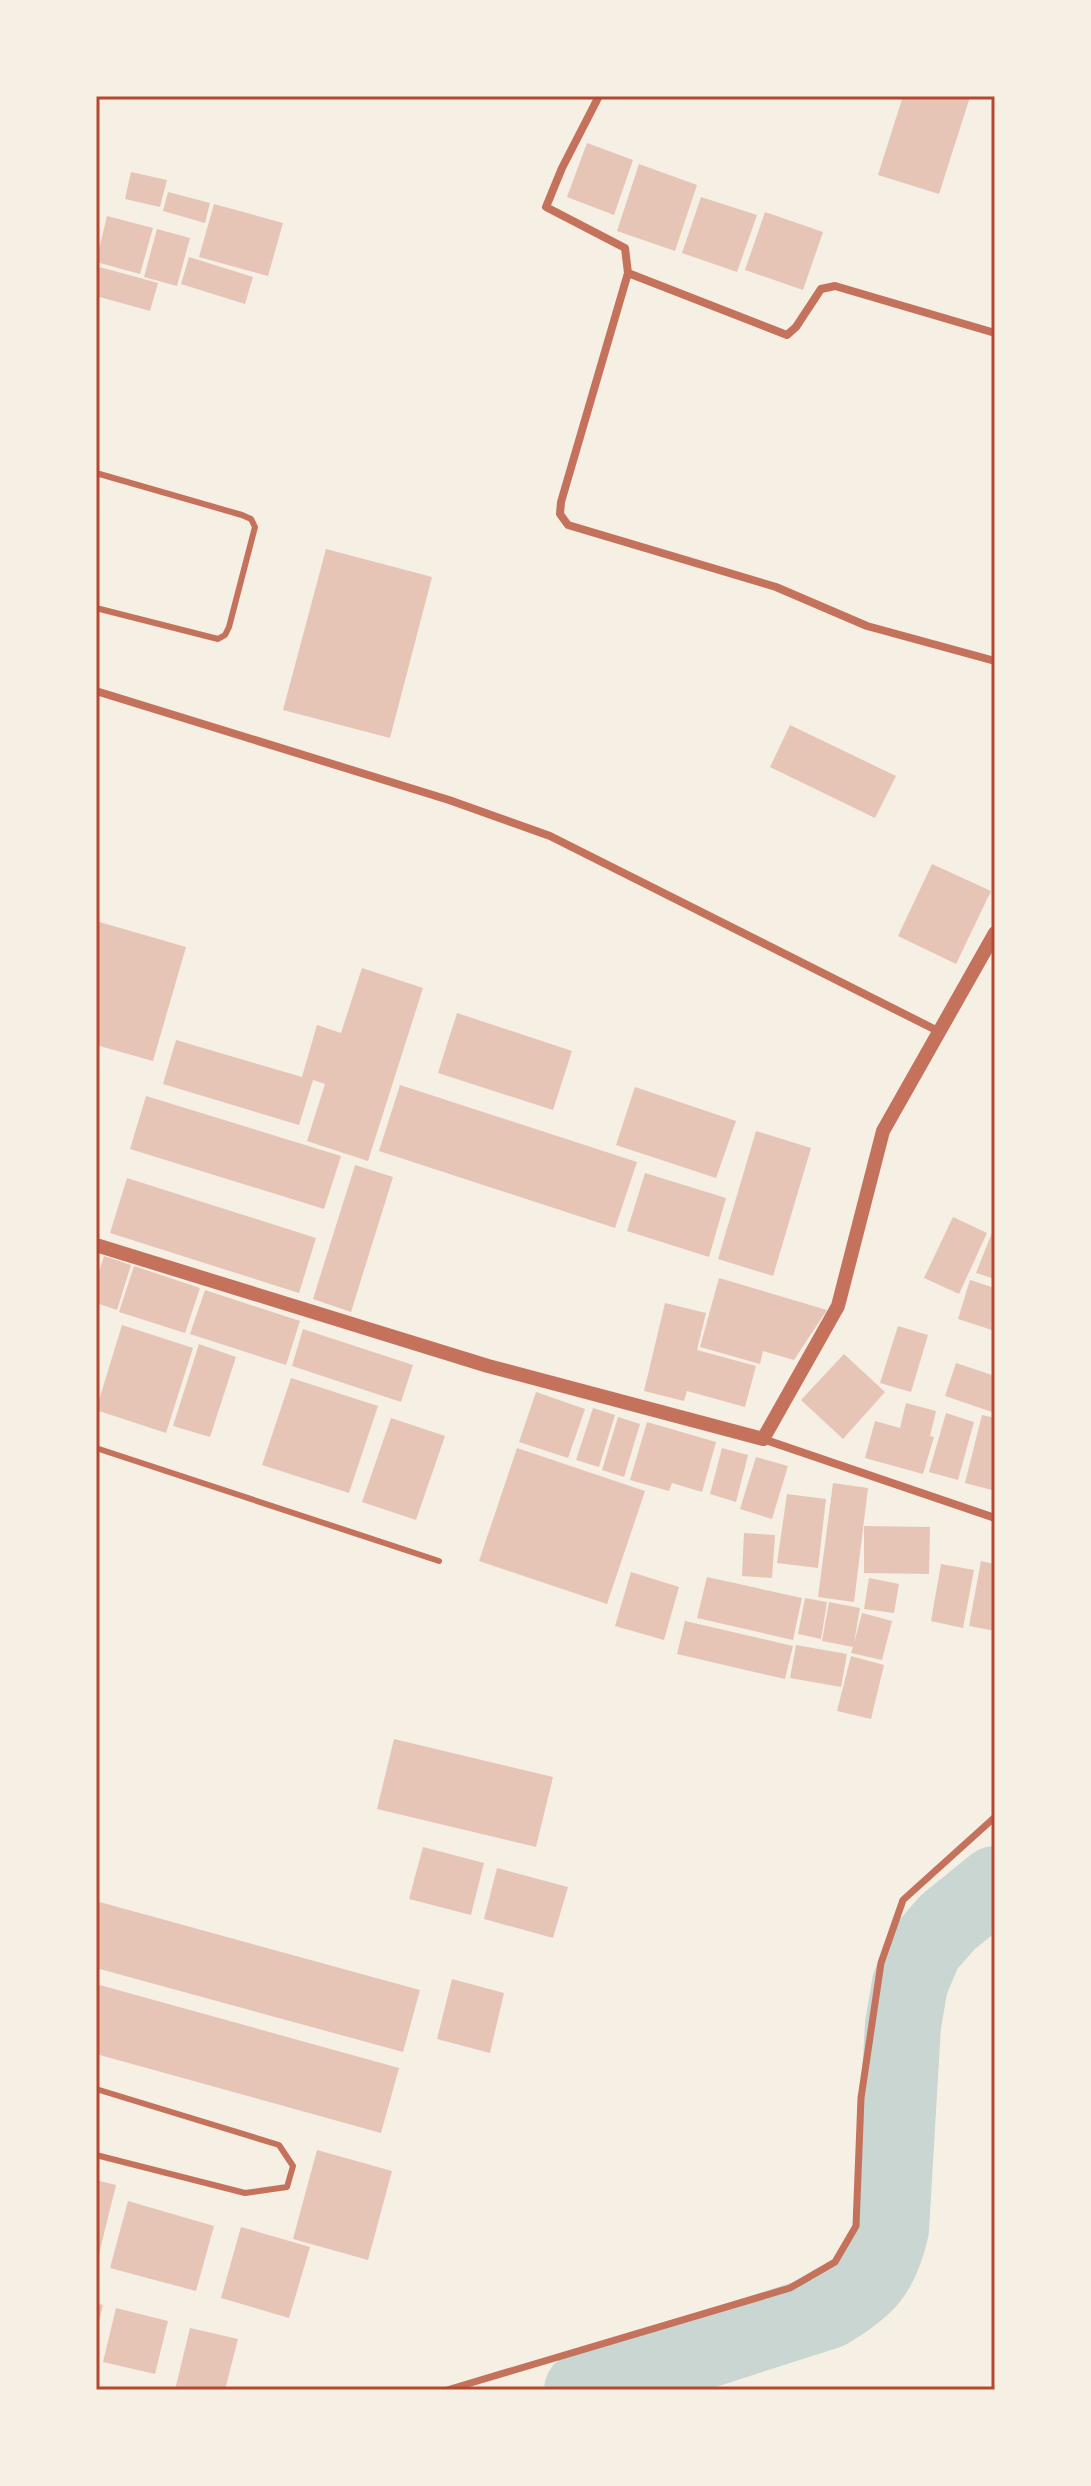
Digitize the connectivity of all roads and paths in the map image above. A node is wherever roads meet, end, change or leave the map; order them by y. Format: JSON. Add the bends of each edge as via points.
{"nodes":[{"id":1,"x":599,"y":96,"type":"edge"},
{"id":2,"x":628,"y":273,"type":"junction"},
{"id":3,"x":995,"y":333,"type":"edge"},
{"id":4,"x":96,"y":473,"type":"edge"},
{"id":5,"x":96,"y":608,"type":"edge"},
{"id":6,"x":995,"y":661,"type":"edge"},
{"id":7,"x":96,"y":691,"type":"edge"},
{"id":8,"x":995,"y":933,"type":"edge"},
{"id":9,"x":938,"y":1031,"type":"junction"},
{"id":10,"x":96,"y":1245,"type":"edge"},
{"id":11,"x":763,"y":1439,"type":"junction"},
{"id":12,"x":96,"y":1448,"type":"edge"},
{"id":13,"x":995,"y":1518,"type":"edge"},
{"id":14,"x":439,"y":1561,"type":"dead end"},
{"id":15,"x":995,"y":1817,"type":"edge"},
{"id":16,"x":96,"y":2089,"type":"edge"},
{"id":17,"x":96,"y":2155,"type":"edge"},
{"id":18,"x":447,"y":2390,"type":"edge"}],
"edges":[{"from":1,"to":2,"type":"street","via":[[546,207],[625,248]]},
{"from":2,"to":3,"type":"street","via":[[787,335],[821,289],[835,286]]},
{"from":2,"to":6,"type":"street","via":[[561,502],[560,514],[568,525],[776,587],[867,626]]},
{"from":4,"to":5,"type":"lane","via":[[242,515],[255,527],[229,627],[218,639]]},
{"from":7,"to":9,"type":"street","via":[[550,836]]},
{"from":8,"to":9,"type":"street"},
{"from":9,"to":11,"type":"street","via":[[883,1131],[838,1306]]},
{"from":10,"to":11,"type":"street","via":[[488,1366]]},
{"from":11,"to":13,"type":"street"},
{"from":12,"to":14,"type":"lane"},
{"from":15,"to":18,"type":"street","via":[[903,1900],[881,1963],[861,2098],[856,2226],[835,2262],[790,2288]]},
{"from":16,"to":17,"type":"lane","via":[[279,2145],[293,2166],[287,2187],[245,2193]]}]}
